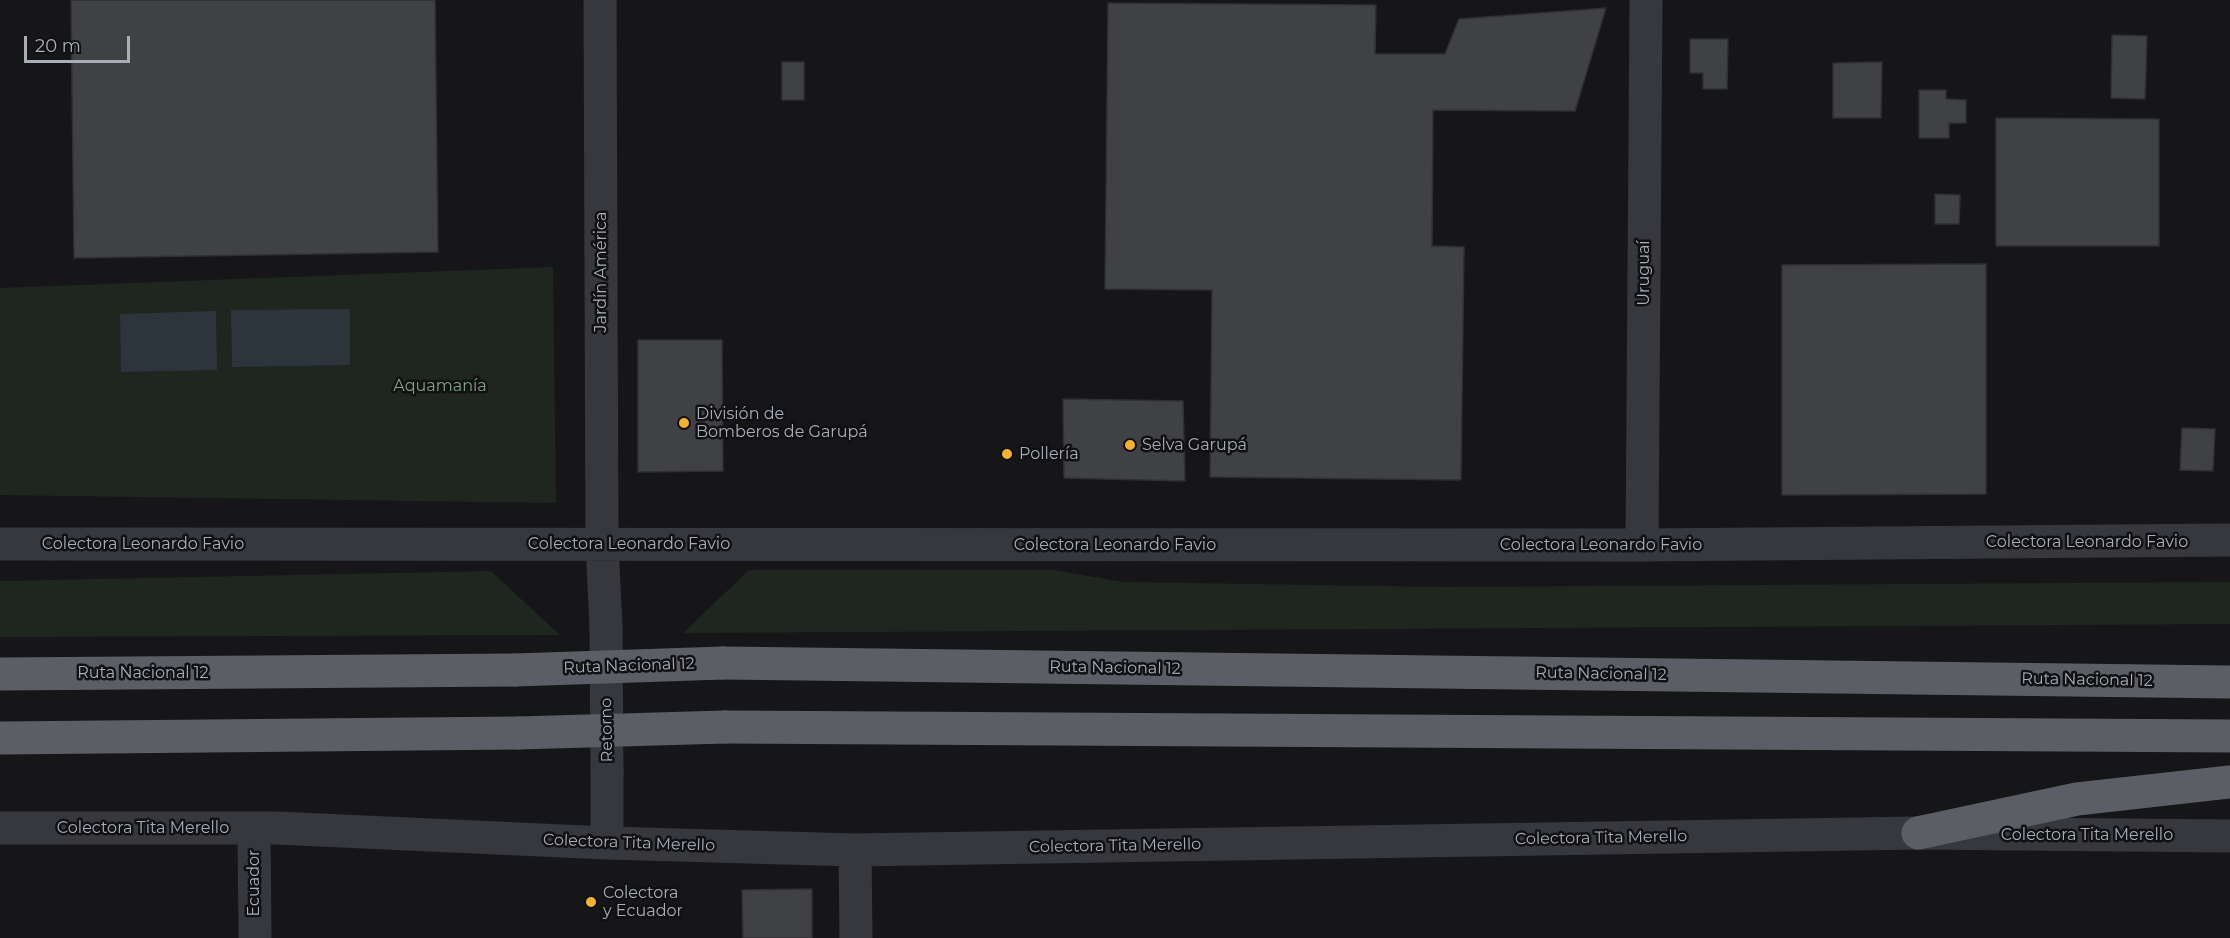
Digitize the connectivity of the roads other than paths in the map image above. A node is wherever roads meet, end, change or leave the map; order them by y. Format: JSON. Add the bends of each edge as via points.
{"nodes":[{"id":1,"x":600,"y":0,"type":"edge"},
{"id":2,"x":1646,"y":0,"type":"edge"},
{"id":3,"x":2230,"y":540,"type":"edge"},
{"id":4,"x":0,"y":544,"type":"edge"},
{"id":5,"x":602,"y":544,"type":"junction"},
{"id":6,"x":1642,"y":545,"type":"junction"},
{"id":7,"x":0,"y":674,"type":"edge"},
{"id":8,"x":2230,"y":682,"type":"edge"},
{"id":9,"x":2230,"y":736,"type":"edge"},
{"id":10,"x":0,"y":738,"type":"edge"},
{"id":11,"x":2230,"y":782,"type":"edge"},
{"id":12,"x":0,"y":828,"type":"edge"},
{"id":13,"x":254,"y":828,"type":"junction"},
{"id":14,"x":1918,"y":833,"type":"junction"},
{"id":15,"x":2230,"y":836,"type":"edge"},
{"id":16,"x":607,"y":843,"type":"junction"},
{"id":17,"x":855,"y":850,"type":"junction"},
{"id":18,"x":255,"y":938,"type":"edge"},
{"id":19,"x":856,"y":938,"type":"edge"}],
"edges":[{"from":1,"to":5,"type":"street","name":"Jardín América"},
{"from":2,"to":6,"type":"street","name":"Uruguaí"},
{"from":3,"to":6,"type":"street","name":"Colectora Leonardo Favio"},
{"from":4,"to":5,"type":"street","name":"Colectora Leonardo Favio"},
{"from":5,"to":6,"type":"street","name":"Colectora Leonardo Favio"},
{"from":5,"to":16,"type":"street","name":"Retorno"},
{"from":7,"to":8,"type":"highway","name":"Ruta Nacional 12","bridge":true,"via":[[516,670],[723,663]]},
{"from":9,"to":10,"type":"highway","bridge":true,"via":[[725,727]]},
{"from":11,"to":14,"type":"highway","via":[[2077,799]]},
{"from":12,"to":13,"type":"street","name":"Colectora Tita Merello"},
{"from":13,"to":16,"type":"street","name":"Colectora Tita Merello"},
{"from":13,"to":18,"type":"street","name":"Ecuador"},
{"from":14,"to":15,"type":"street","name":"Colectora Tita Merello"},
{"from":14,"to":17,"type":"street","name":"Colectora Tita Merello"},
{"from":16,"to":17,"type":"street","name":"Colectora Tita Merello"},
{"from":17,"to":19,"type":"street"}]}
